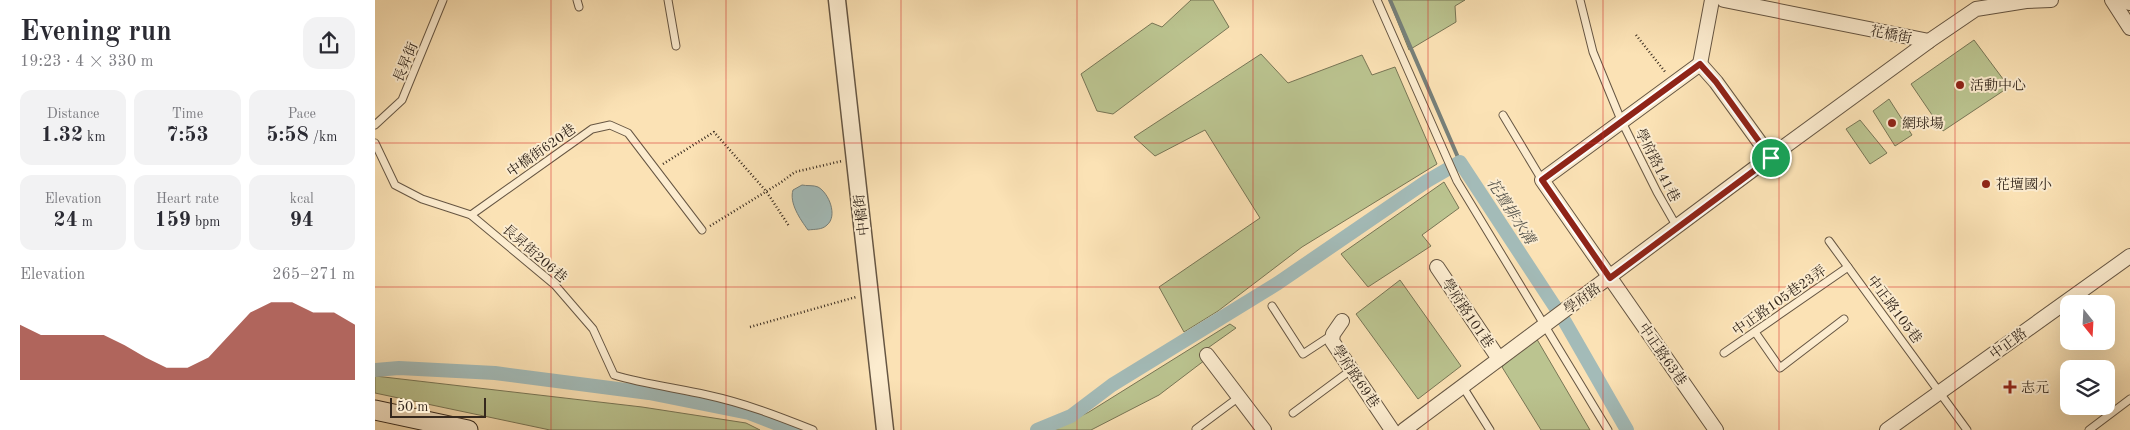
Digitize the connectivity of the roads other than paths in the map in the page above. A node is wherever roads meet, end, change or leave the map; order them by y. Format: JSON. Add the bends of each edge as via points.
{"nodes":[{"id":1,"x":443,"y":0,"type":"edge"},
{"id":2,"x":668,"y":0,"type":"edge"},
{"id":3,"x":837,"y":0,"type":"edge"},
{"id":4,"x":1377,"y":0,"type":"edge"},
{"id":5,"x":1580,"y":0,"type":"edge"},
{"id":6,"x":1712,"y":0,"type":"edge"},
{"id":7,"x":1724,"y":0,"type":"edge"},
{"id":8,"x":2051,"y":0,"type":"edge"},
{"id":9,"x":2112,"y":0,"type":"edge"},
{"id":10,"x":2120,"y":0,"type":"edge"},
{"id":11,"x":2130,"y":3,"type":"edge"},
{"id":12,"x":1976,"y":4,"type":"edge"},
{"id":13,"x":2130,"y":28,"type":"edge"},
{"id":14,"x":1929,"y":41,"type":"junction"},
{"id":15,"x":676,"y":46,"type":"dead end"},
{"id":16,"x":1700,"y":64,"type":"junction"},
{"id":17,"x":1503,"y":115,"type":"dead end"},
{"id":18,"x":1621,"y":120,"type":"junction"},
{"id":19,"x":375,"y":125,"type":"edge"},
{"id":20,"x":375,"y":143,"type":"edge"},
{"id":21,"x":1771,"y":158,"type":"junction"},
{"id":22,"x":1542,"y":180,"type":"junction"},
{"id":23,"x":471,"y":215,"type":"junction"},
{"id":24,"x":1677,"y":227,"type":"junction"},
{"id":25,"x":702,"y":230,"type":"road end"},
{"id":26,"x":1829,"y":242,"type":"dead end"},
{"id":27,"x":2130,"y":256,"type":"edge"},
{"id":28,"x":1437,"y":267,"type":"dead end"},
{"id":29,"x":1848,"y":267,"type":"junction"},
{"id":30,"x":1610,"y":278,"type":"junction"},
{"id":31,"x":1272,"y":306,"type":"dead end"},
{"id":32,"x":1844,"y":320,"type":"dead end"},
{"id":33,"x":1342,"y":322,"type":"dead end"},
{"id":34,"x":1549,"y":323,"type":"junction"},
{"id":35,"x":1755,"y":332,"type":"junction"},
{"id":36,"x":1333,"y":334,"type":"junction"},
{"id":37,"x":1724,"y":353,"type":"dead end"},
{"id":38,"x":1207,"y":355,"type":"dead end"},
{"id":39,"x":1499,"y":359,"type":"junction"},
{"id":40,"x":1351,"y":370,"type":"junction"},
{"id":41,"x":1463,"y":387,"type":"junction"},
{"id":42,"x":1940,"y":391,"type":"junction"},
{"id":43,"x":1239,"y":397,"type":"junction"},
{"id":44,"x":2130,"y":400,"type":"edge"},
{"id":45,"x":375,"y":410,"type":"edge"},
{"id":46,"x":1293,"y":413,"type":"dead end"},
{"id":47,"x":1196,"y":429,"type":"edge"},
{"id":48,"x":468,"y":430,"type":"edge"},
{"id":49,"x":813,"y":430,"type":"edge"},
{"id":50,"x":885,"y":430,"type":"edge"},
{"id":51,"x":1264,"y":430,"type":"edge"},
{"id":52,"x":1392,"y":430,"type":"edge"},
{"id":53,"x":1405,"y":430,"type":"edge"},
{"id":54,"x":1490,"y":430,"type":"edge"},
{"id":55,"x":1608,"y":430,"type":"edge"},
{"id":56,"x":1716,"y":430,"type":"edge"},
{"id":57,"x":1887,"y":430,"type":"edge"},
{"id":58,"x":1967,"y":430,"type":"edge"},
{"id":59,"x":2089,"y":430,"type":"edge"}],
"edges":[{"from":1,"to":19,"type":"lane","name":"長昇街","via":[[402,100]]},
{"from":2,"to":15,"type":"lane"},
{"from":3,"to":50,"type":"street","name":"中橋街"},
{"from":4,"to":34,"type":"lane","via":[[1457,180]]},
{"from":5,"to":18,"type":"lane","name":"學府路141巷","via":[[1593,52]]},
{"from":6,"to":16,"type":"street"},
{"from":7,"to":14,"type":"street","name":"花橋街"},
{"from":8,"to":12,"type":"street","name":"花橋街"},
{"from":9,"to":13,"type":"street"},
{"from":10,"to":11,"type":"street"},
{"from":12,"to":14,"type":"street","name":"花橋街"},
{"from":14,"to":21,"type":"street","name":"學府路"},
{"from":16,"to":18,"type":"street"},
{"from":16,"to":21,"type":"street"},
{"from":17,"to":22,"type":"lane"},
{"from":18,"to":22,"type":"street"},
{"from":18,"to":24,"type":"lane","name":"學府路141巷"},
{"from":20,"to":23,"type":"lane","name":"長昇街206巷","via":[[395,185],[422,199]]},
{"from":21,"to":24,"type":"street","name":"學府路"},
{"from":22,"to":30,"type":"street","name":"中正路63巷"},
{"from":23,"to":25,"type":"lane","name":"中橋街620巷","via":[[592,129],[610,125],[628,133]]},
{"from":23,"to":49,"type":"lane","name":"長昇街206巷","via":[[555,285],[593,329],[613,375],[763,410]]},
{"from":24,"to":30,"type":"street","name":"學府路"},
{"from":26,"to":29,"type":"lane","name":"中正路105巷"},
{"from":27,"to":42,"type":"street","name":"中正路"},
{"from":28,"to":39,"type":"street","name":"學府路101巷"},
{"from":29,"to":35,"type":"lane","name":"中正路105巷23弄"},
{"from":29,"to":42,"type":"lane","name":"中正路105巷"},
{"from":30,"to":34,"type":"street","name":"學府路"},
{"from":30,"to":56,"type":"street","name":"中正路63巷"},
{"from":31,"to":36,"type":"lane","via":[[1303,354]]},
{"from":32,"to":35,"type":"lane","via":[[1780,368]]},
{"from":33,"to":36,"type":"street","name":"學府路69巷"},
{"from":34,"to":39,"type":"street","name":"學府路"},
{"from":34,"to":55,"type":"lane"},
{"from":35,"to":37,"type":"lane","name":"中正路105巷23弄"},
{"from":36,"to":40,"type":"street","name":"學府路69巷","via":[[1332,341]]},
{"from":38,"to":43,"type":"street"},
{"from":39,"to":41,"type":"street","name":"學府路"},
{"from":40,"to":46,"type":"lane"},
{"from":40,"to":52,"type":"street","name":"學府路69巷"},
{"from":41,"to":53,"type":"street","name":"學府路"},
{"from":41,"to":54,"type":"lane"},
{"from":42,"to":57,"type":"street","name":"中正路"},
{"from":42,"to":58,"type":"lane","name":"中正路105巷"},
{"from":43,"to":47,"type":"lane"},
{"from":43,"to":51,"type":"street"},
{"from":44,"to":59,"type":"lane"},
{"from":45,"to":48,"type":"main road"}]}
